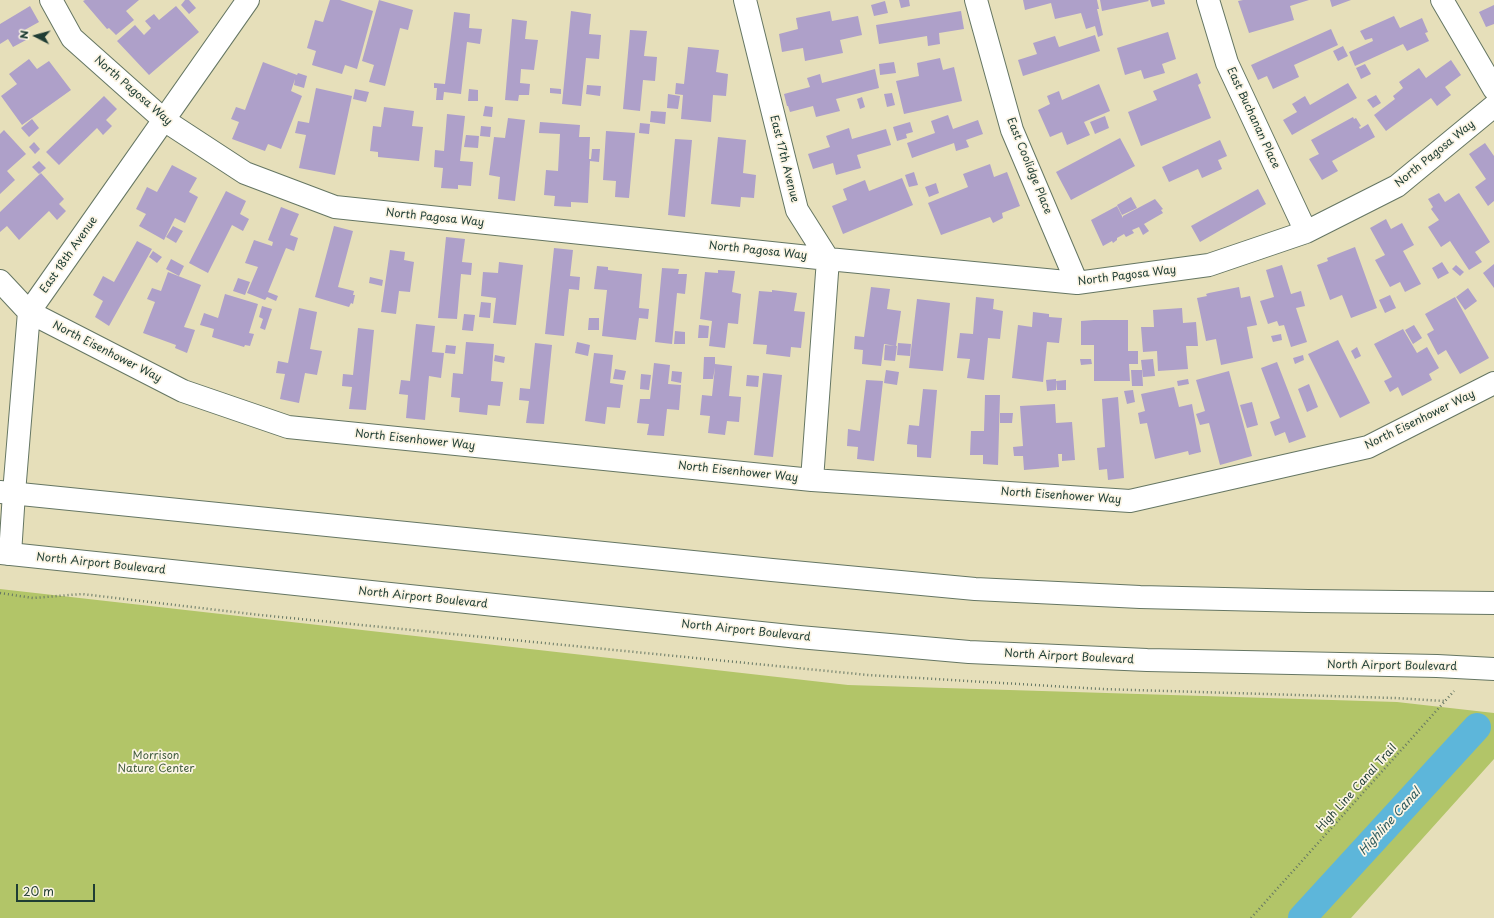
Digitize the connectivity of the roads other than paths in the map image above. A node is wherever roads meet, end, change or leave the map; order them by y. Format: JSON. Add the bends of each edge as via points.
{"nodes":[{"id":1,"x":51,"y":0,"type":"edge"},
{"id":2,"x":248,"y":0,"type":"edge"},
{"id":3,"x":745,"y":0,"type":"edge"},
{"id":4,"x":976,"y":0,"type":"edge"},
{"id":5,"x":1208,"y":0,"type":"edge"},
{"id":6,"x":1442,"y":0,"type":"edge"},
{"id":7,"x":1494,"y":89,"type":"edge"},
{"id":8,"x":1494,"y":106,"type":"edge"},
{"id":9,"x":164,"y":120,"type":"junction"},
{"id":10,"x":1306,"y":232,"type":"junction"},
{"id":11,"x":828,"y":259,"type":"junction"},
{"id":12,"x":0,"y":281,"type":"edge"},
{"id":13,"x":1077,"y":283,"type":"junction"},
{"id":14,"x":15,"y":305,"type":"edge"},
{"id":15,"x":1494,"y":383,"type":"edge"},
{"id":16,"x":812,"y":480,"type":"junction"},
{"id":17,"x":7,"y":492,"type":"edge"},
{"id":18,"x":5,"y":553,"type":"edge"},
{"id":19,"x":1494,"y":603,"type":"edge"},
{"id":20,"x":1484,"y":669,"type":"edge"}],
"edges":[{"from":1,"to":9,"type":"street","name":"North Pagosa Way","via":[[72,38]]},
{"from":2,"to":9,"type":"street","name":"East 18th Avenue"},
{"from":3,"to":11,"type":"street","name":"East 17th Avenue","via":[[797,210]]},
{"from":4,"to":13,"type":"street","name":"East Coolidge Place","via":[[1012,130]]},
{"from":5,"to":10,"type":"street","name":"East Buchanan Place","via":[[1227,63]]},
{"from":6,"to":7,"type":"street"},
{"from":8,"to":10,"type":"street","name":"North Pagosa Way","via":[[1397,186]]},
{"from":9,"to":11,"type":"street","name":"North Pagosa Way","via":[[245,173],[335,207]]},
{"from":9,"to":14,"type":"street","name":"East 18th Avenue"},
{"from":10,"to":13,"type":"street","name":"North Pagosa Way","via":[[1209,265]]},
{"from":11,"to":13,"type":"street","name":"North Pagosa Way"},
{"from":11,"to":16,"type":"street"},
{"from":12,"to":14,"type":"street","name":"North Eisenhower Way"},
{"from":14,"to":16,"type":"street","name":"North Eisenhower Way","via":[[183,391],[288,427]]},
{"from":14,"to":17,"type":"street"},
{"from":15,"to":16,"type":"street","name":"North Eisenhower Way","via":[[1368,447],[1130,501]]},
{"from":17,"to":18,"type":"street"},
{"from":17,"to":19,"type":"street","via":[[772,570],[975,588],[1140,597]]},
{"from":18,"to":20,"type":"street","name":"North Airport Boulevard","via":[[799,637],[969,652],[1147,660]]}]}
